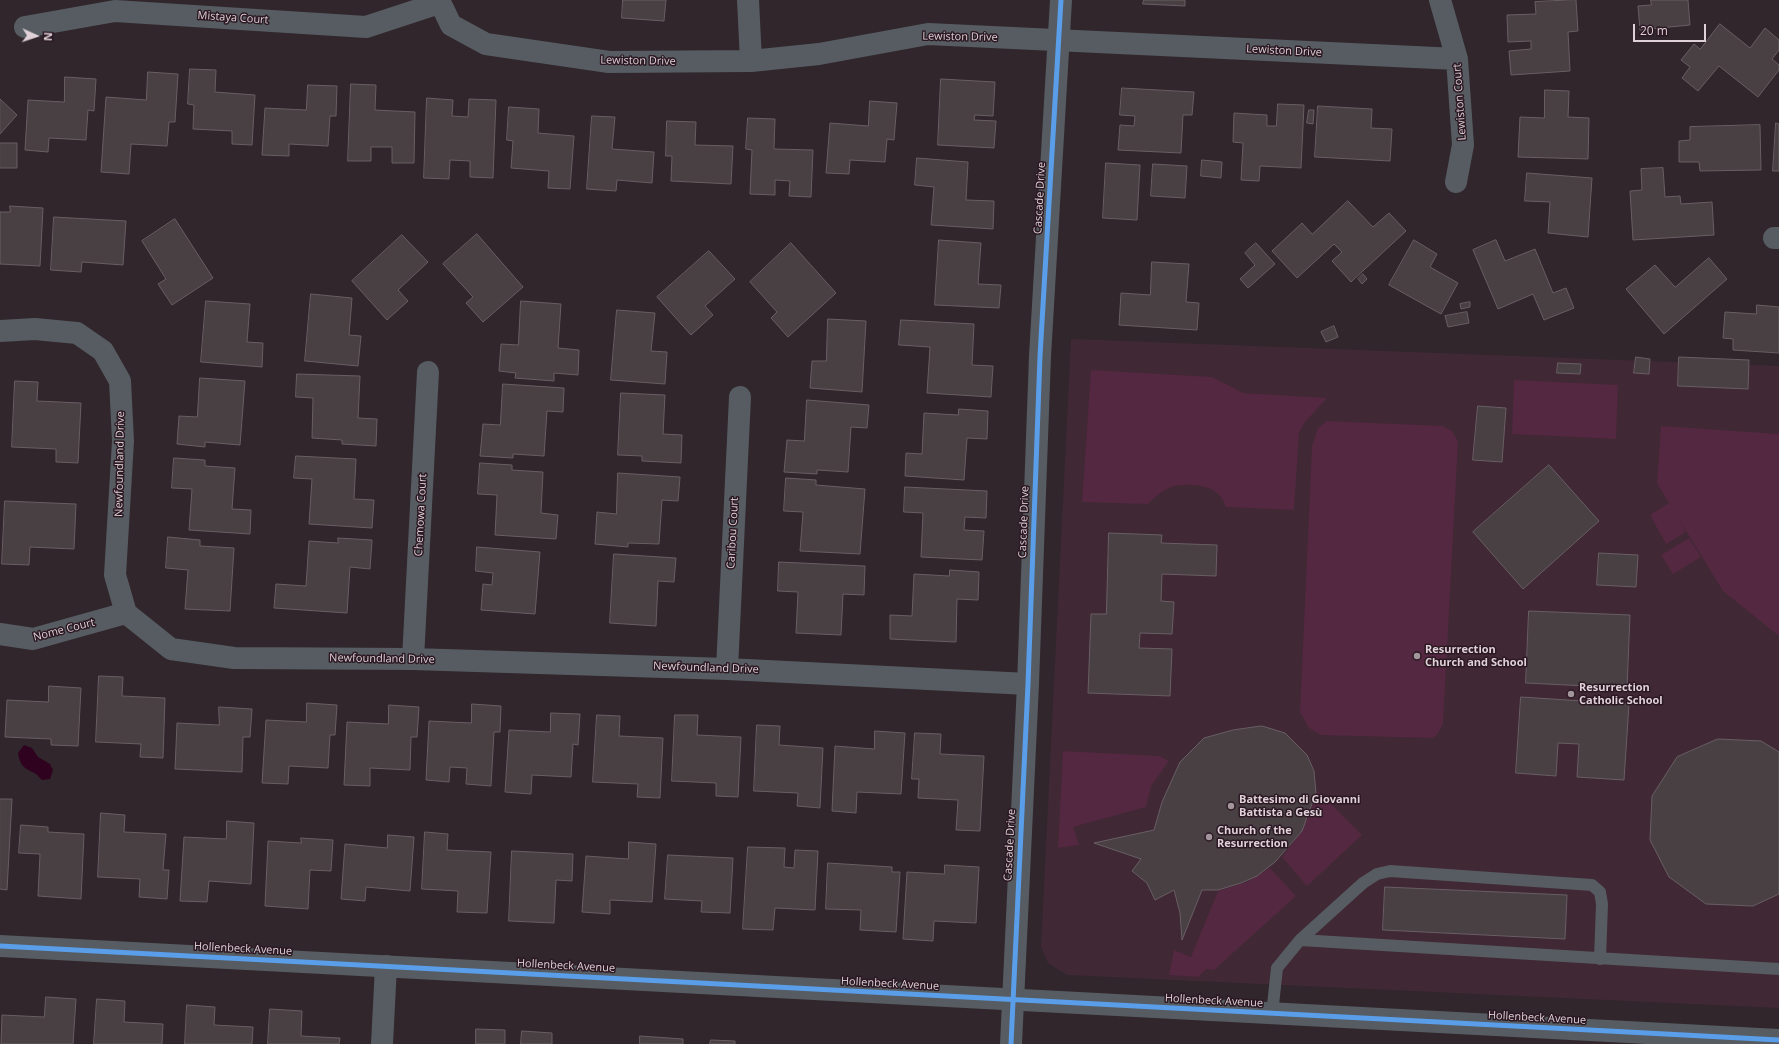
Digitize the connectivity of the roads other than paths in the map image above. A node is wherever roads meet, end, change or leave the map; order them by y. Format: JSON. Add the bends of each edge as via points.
{"nodes":[{"id":1,"x":748,"y":0,"type":"edge"},
{"id":2,"x":1061,"y":0,"type":"edge"},
{"id":3,"x":1440,"y":0,"type":"edge"},
{"id":4,"x":439,"y":2,"type":"edge"},
{"id":5,"x":25,"y":27,"type":"dead end"},
{"id":6,"x":1059,"y":40,"type":"junction"},
{"id":7,"x":1457,"y":59,"type":"junction"},
{"id":8,"x":751,"y":61,"type":"junction"},
{"id":9,"x":1456,"y":182,"type":"dead end"},
{"id":10,"x":0,"y":331,"type":"edge"},
{"id":11,"x":428,"y":372,"type":"dead end"},
{"id":12,"x":740,"y":397,"type":"dead end"},
{"id":13,"x":126,"y":613,"type":"junction"},
{"id":14,"x":0,"y":634,"type":"edge"},
{"id":15,"x":414,"y":659,"type":"junction"},
{"id":16,"x":727,"y":669,"type":"junction"},
{"id":17,"x":1028,"y":684,"type":"junction"},
{"id":18,"x":1300,"y":940,"type":"junction"},
{"id":19,"x":0,"y":946,"type":"edge"},
{"id":20,"x":1600,"y":959,"type":"junction"},
{"id":21,"x":386,"y":966,"type":"junction"},
{"id":22,"x":1779,"y":969,"type":"edge"},
{"id":23,"x":1013,"y":1000,"type":"junction"},
{"id":24,"x":1272,"y":1014,"type":"junction"},
{"id":25,"x":1779,"y":1040,"type":"edge"},
{"id":26,"x":382,"y":1044,"type":"edge"},
{"id":27,"x":1011,"y":1044,"type":"edge"}],
"edges":[{"from":1,"to":8,"type":"street"},
{"from":2,"to":6,"type":"street","name":"Cascade Drive"},
{"from":3,"to":7,"type":"street","name":"Lewiston Court"},
{"from":4,"to":5,"type":"street","name":"Mistaya Court","via":[[366,26],[115,11]]},
{"from":4,"to":8,"type":"street","name":"Lewiston Drive","via":[[451,25],[486,44],[609,62]]},
{"from":6,"to":7,"type":"street","name":"Lewiston Drive"},
{"from":6,"to":8,"type":"street","name":"Lewiston Drive","via":[[928,34],[819,54]]},
{"from":6,"to":17,"type":"street","name":"Cascade Drive","via":[[1040,356]]},
{"from":7,"to":9,"type":"street","name":"Lewiston Court","via":[[1463,146]]},
{"from":10,"to":13,"type":"street","name":"Newfoundland Drive","via":[[35,329],[77,333],[103,351],[120,381],[123,441],[116,575]]},
{"from":11,"to":15,"type":"street","name":"Chemowa Court"},
{"from":12,"to":16,"type":"street","name":"Caribou Court"},
{"from":13,"to":14,"type":"street","name":"Nome Court","via":[[33,640]]},
{"from":13,"to":15,"type":"street","name":"Newfoundland Drive","via":[[171,649],[234,658]]},
{"from":15,"to":16,"type":"street","name":"Newfoundland Drive"},
{"from":16,"to":17,"type":"street","name":"Newfoundland Drive"},
{"from":17,"to":23,"type":"street","name":"Cascade Drive"},
{"from":18,"to":20,"type":"lane"},
{"from":18,"to":20,"type":"lane","via":[[1363,883],[1377,874],[1390,871],[1592,885],[1600,892],[1602,904]]},
{"from":18,"to":24,"type":"lane","via":[[1277,968]]},
{"from":19,"to":21,"type":"street","name":"Hollenbeck Avenue"},
{"from":20,"to":22,"type":"lane"},
{"from":21,"to":23,"type":"street","name":"Hollenbeck Avenue"},
{"from":21,"to":26,"type":"street"},
{"from":23,"to":24,"type":"street","name":"Hollenbeck Avenue"},
{"from":23,"to":27,"type":"street","name":"Cascade Drive"},
{"from":24,"to":25,"type":"street","name":"Hollenbeck Avenue"}]}
